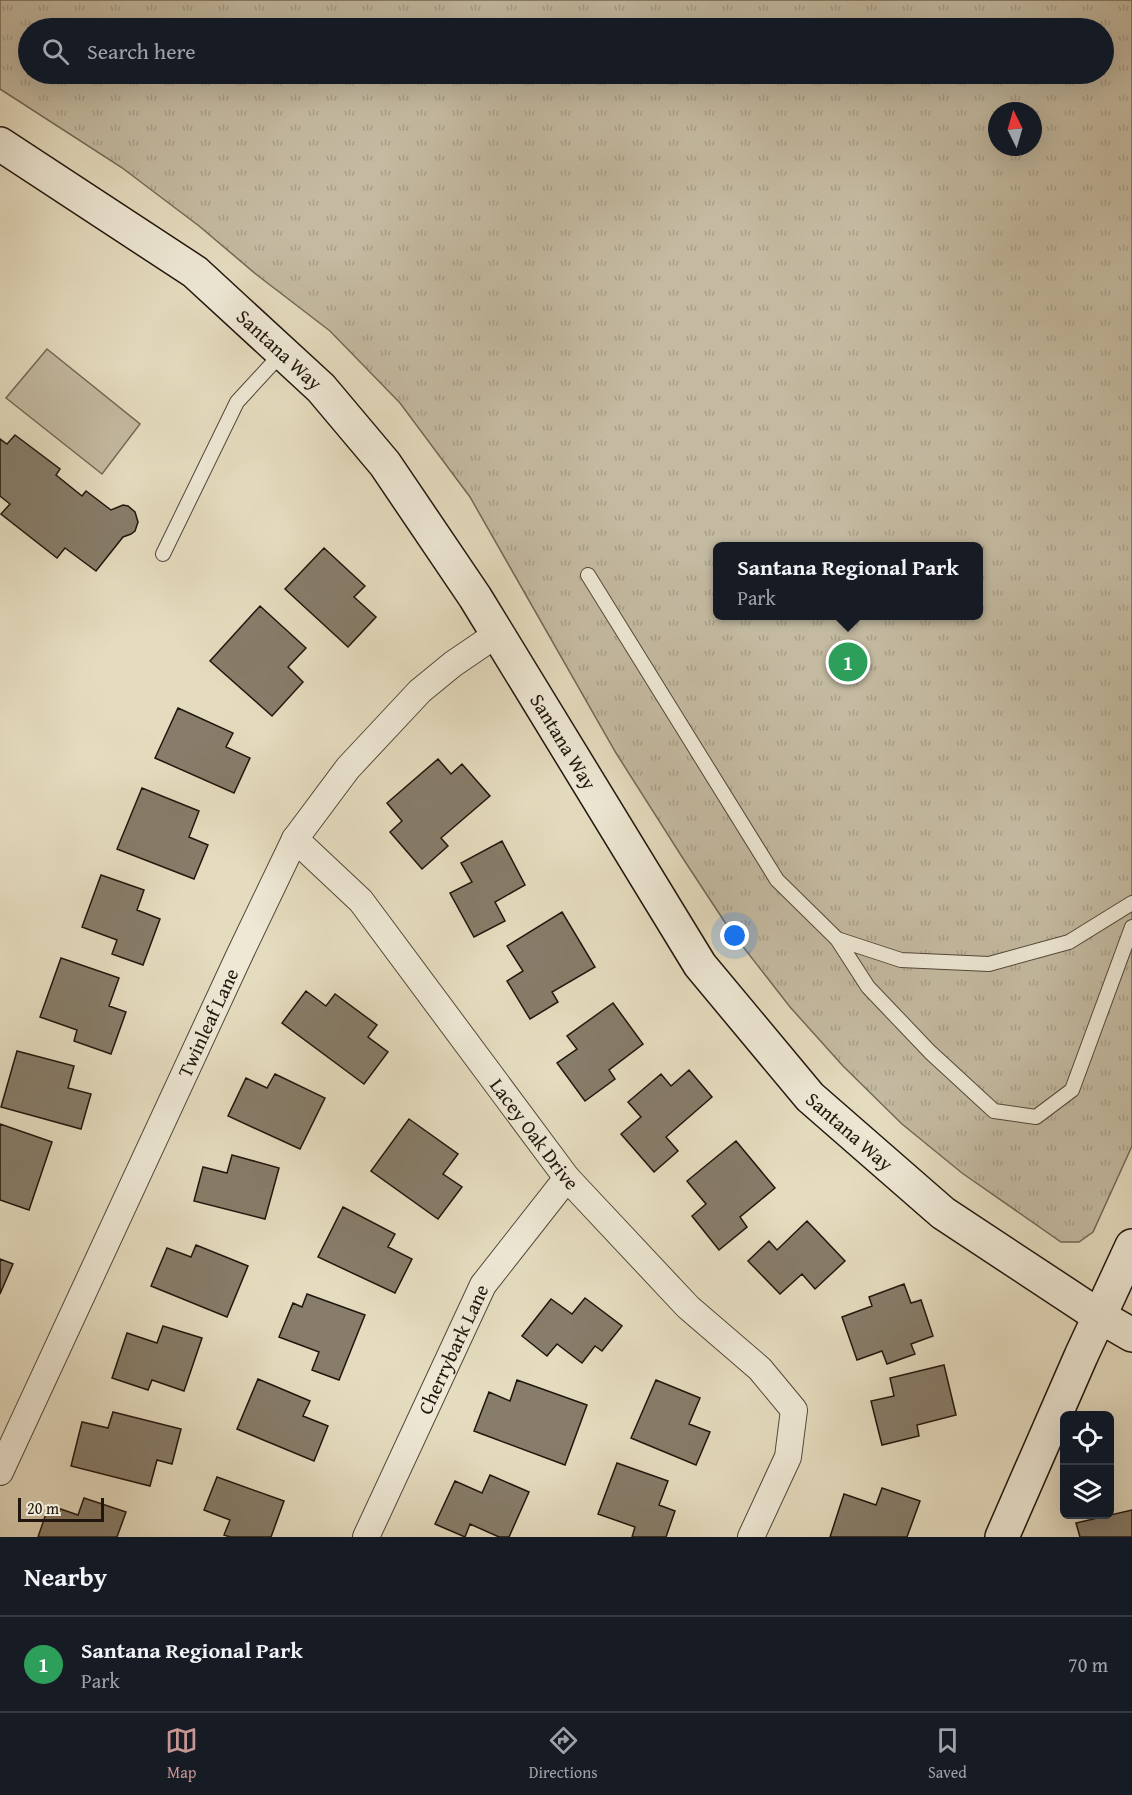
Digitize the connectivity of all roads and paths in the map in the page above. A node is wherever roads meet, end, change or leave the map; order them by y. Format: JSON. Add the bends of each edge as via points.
{"nodes":[{"id":1,"x":0,"y":144,"type":"edge"},
{"id":2,"x":282,"y":353,"type":"junction"},
{"id":3,"x":164,"y":554,"type":"dead end"},
{"id":4,"x":588,"y":575,"type":"dead end"},
{"id":5,"x":497,"y":634,"type":"junction"},
{"id":6,"x":295,"y":839,"type":"junction"},
{"id":7,"x":1132,"y":903,"type":"edge"},
{"id":8,"x":1132,"y":927,"type":"edge"},
{"id":9,"x":837,"y":939,"type":"junction"},
{"id":10,"x":567,"y":1178,"type":"junction"},
{"id":11,"x":1132,"y":1246,"type":"edge"},
{"id":12,"x":1099,"y":1316,"type":"junction"},
{"id":13,"x":1132,"y":1335,"type":"edge"},
{"id":14,"x":0,"y":1472,"type":"edge"},
{"id":15,"x":366,"y":1537,"type":"edge"},
{"id":16,"x":751,"y":1537,"type":"edge"},
{"id":17,"x":1002,"y":1537,"type":"edge"}],
"edges":[{"from":1,"to":2,"type":"street","name":"Santana Way","via":[[195,272]]},
{"from":2,"to":3,"type":"lane","via":[[237,402]]},
{"from":2,"to":5,"type":"street","name":"Santana Way","via":[[321,388],[385,464]]},
{"from":4,"to":9,"type":"lane","via":[[777,880]]},
{"from":5,"to":6,"type":"street","name":"Twinleaf Lane","via":[[420,691],[348,768]]},
{"from":5,"to":12,"type":"street","name":"Santana Way","via":[[700,965],[810,1097],[943,1214]]},
{"from":6,"to":10,"type":"street","name":"Lacey Oak Drive","via":[[361,901]]},
{"from":6,"to":14,"type":"street","name":"Twinleaf Lane"},
{"from":7,"to":9,"type":"lane","via":[[1070,942],[989,964],[901,960]]},
{"from":8,"to":9,"type":"lane","via":[[1072,1090],[1036,1117],[994,1111],[868,987]]},
{"from":10,"to":15,"type":"street","name":"Cherrybark Lane","via":[[483,1285]]},
{"from":10,"to":16,"type":"street","name":"Lacey Oak Drive","via":[[688,1307],[760,1369],[794,1410],[788,1457]]},
{"from":11,"to":12,"type":"street"},
{"from":12,"to":13,"type":"street","name":"Santana Way"},
{"from":12,"to":17,"type":"street"}]}
